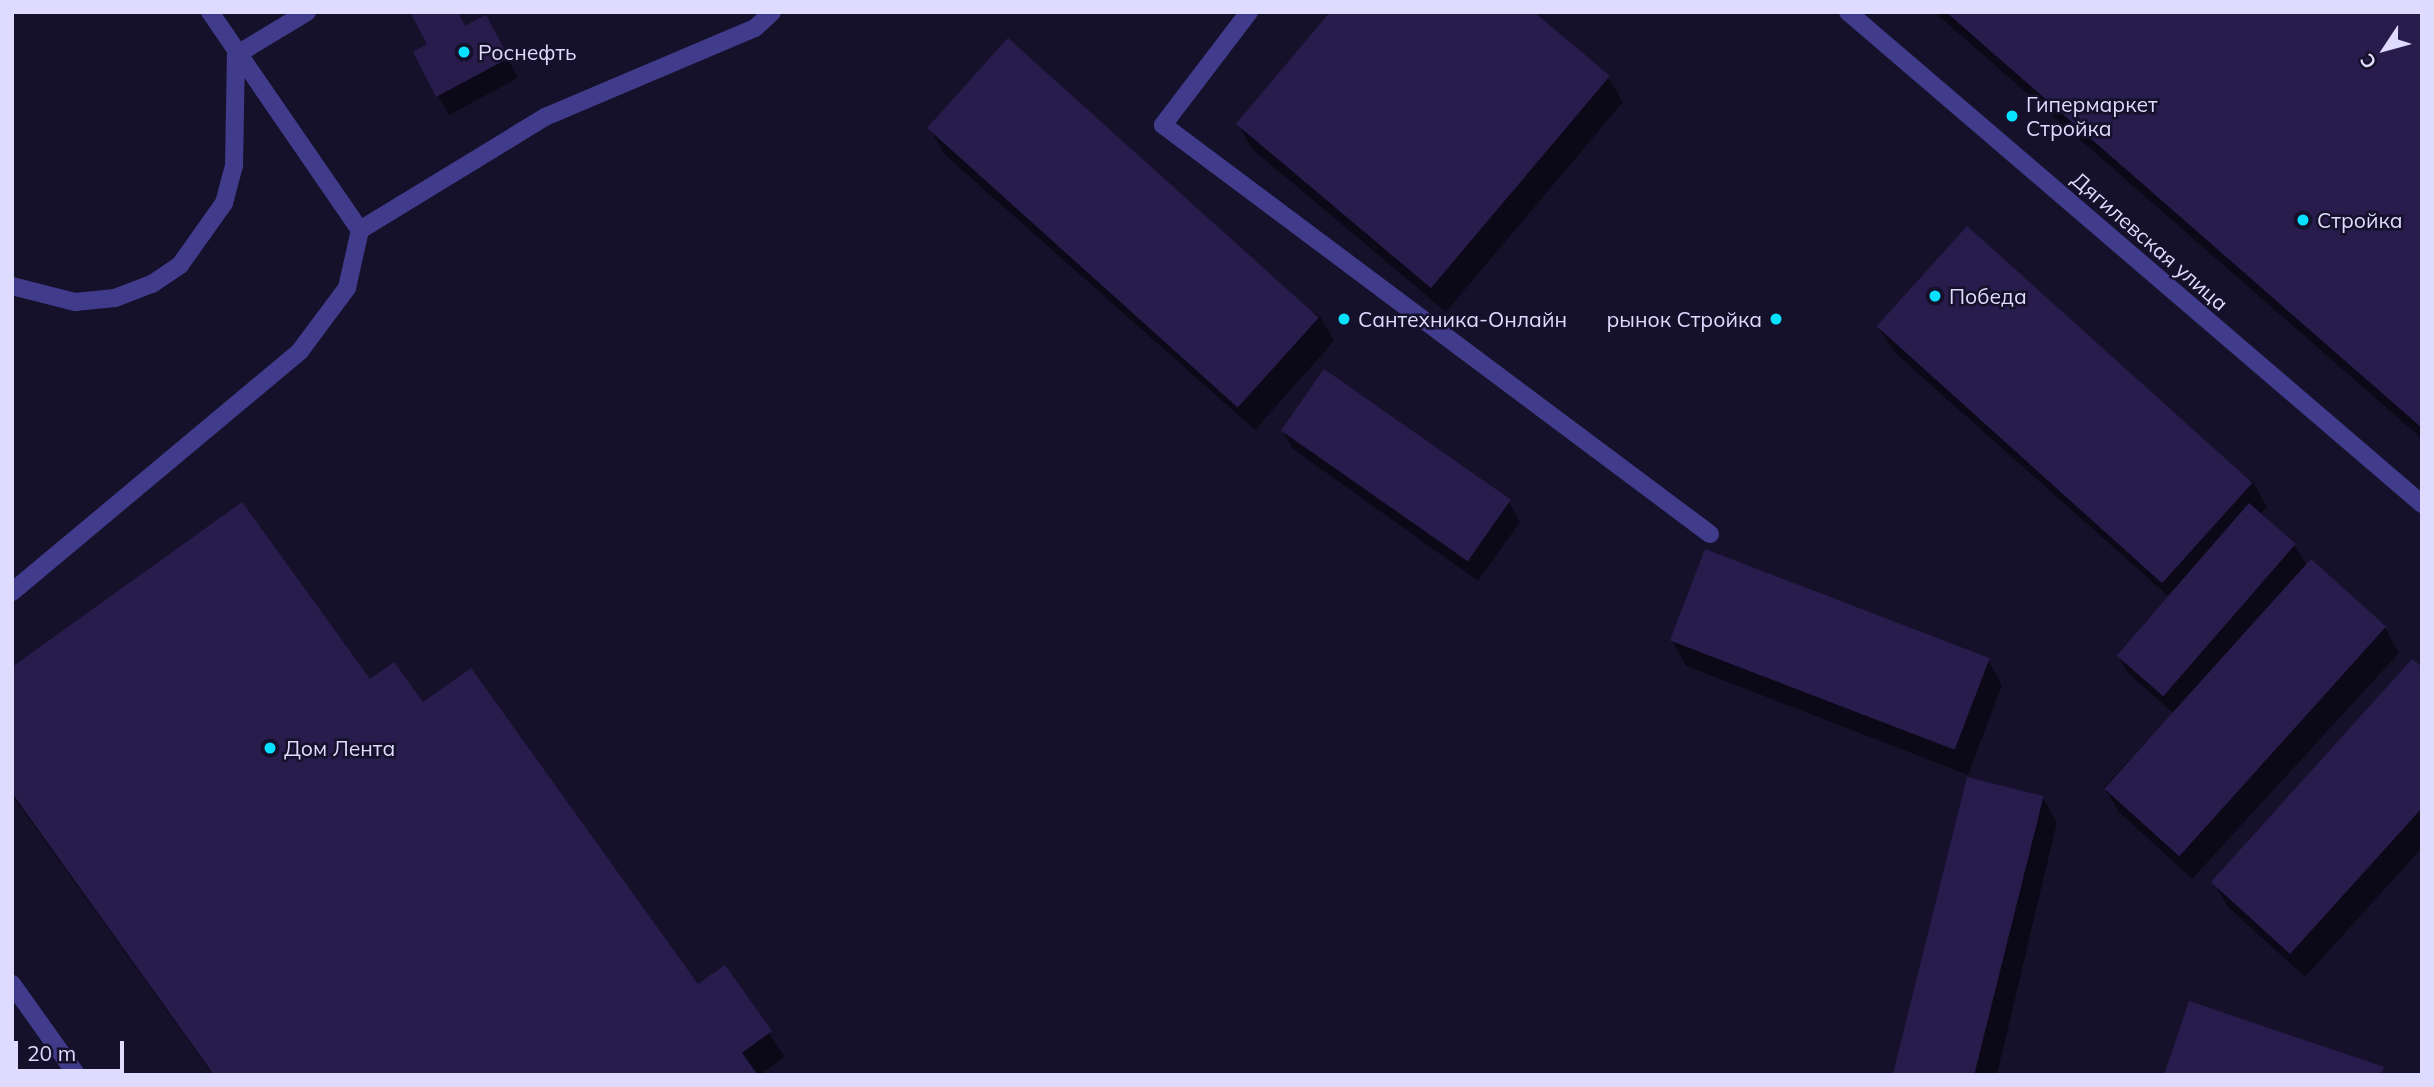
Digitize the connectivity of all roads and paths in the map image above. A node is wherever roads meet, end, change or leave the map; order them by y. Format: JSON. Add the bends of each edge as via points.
{"nodes":[{"id":1,"x":210,"y":12,"type":"edge"},
{"id":2,"x":307,"y":12,"type":"edge"},
{"id":3,"x":772,"y":12,"type":"edge"},
{"id":4,"x":1249,"y":12,"type":"edge"},
{"id":5,"x":1848,"y":12,"type":"edge"},
{"id":6,"x":236,"y":55,"type":"junction"},
{"id":7,"x":360,"y":230,"type":"junction"},
{"id":8,"x":12,"y":286,"type":"edge"},
{"id":9,"x":2422,"y":504,"type":"edge"},
{"id":10,"x":1710,"y":534,"type":"dead end"},
{"id":11,"x":12,"y":592,"type":"edge"},
{"id":12,"x":12,"y":984,"type":"edge"},
{"id":13,"x":77,"y":1075,"type":"edge"}],
"edges":[{"from":1,"to":6,"type":"street"},
{"from":2,"to":6,"type":"street"},
{"from":3,"to":7,"type":"street","via":[[755,29],[545,117]]},
{"from":4,"to":10,"type":"street","via":[[1163,125]]},
{"from":5,"to":9,"type":"street","name":"Дягилевская улица"},
{"from":6,"to":7,"type":"street"},
{"from":6,"to":8,"type":"street","via":[[234,166],[224,203],[180,265],[152,284],[115,298],[75,302]]},
{"from":7,"to":11,"type":"street","via":[[347,288],[300,351]]},
{"from":12,"to":13,"type":"street"}]}
